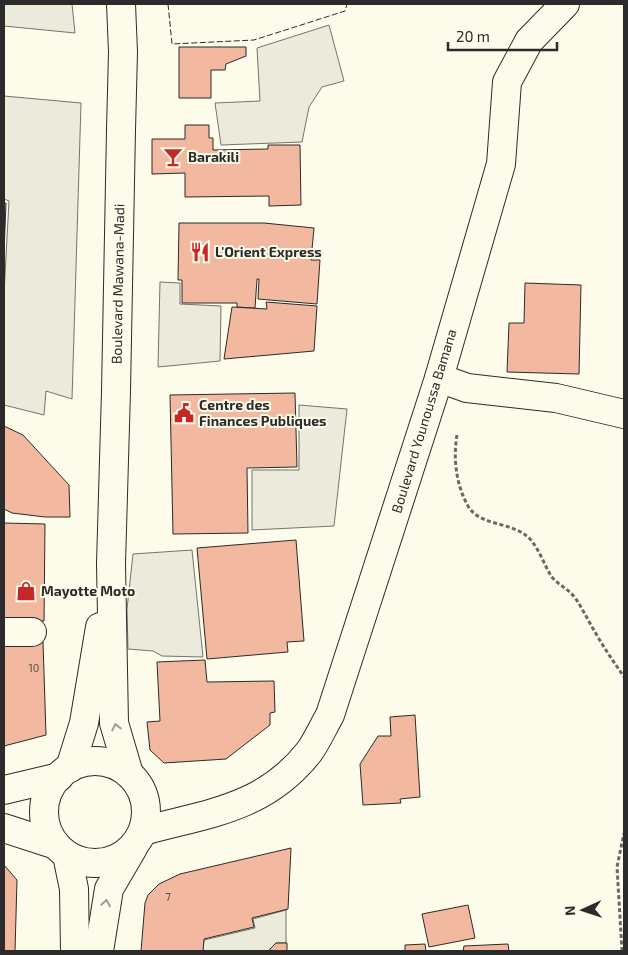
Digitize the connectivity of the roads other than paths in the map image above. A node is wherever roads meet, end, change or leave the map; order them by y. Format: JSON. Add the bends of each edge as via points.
{"nodes":[{"id":1,"x":121,"y":4,"type":"edge"},
{"id":2,"x":565,"y":4,"type":"edge"},
{"id":3,"x":440,"y":378,"type":"junction"},
{"id":4,"x":624,"y":414,"type":"edge"},
{"id":5,"x":111,"y":564,"type":"junction"},
{"id":6,"x":4,"y":632,"type":"edge"},
{"id":7,"x":32,"y":632,"type":"dead end"},
{"id":8,"x":64,"y":772,"type":"junction"},
{"id":9,"x":129,"y":774,"type":"junction"},
{"id":10,"x":4,"y":790,"type":"edge"},
{"id":11,"x":144,"y":801,"type":"junction"},
{"id":12,"x":231,"y":808,"type":"junction"},
{"id":13,"x":4,"y":828,"type":"edge"},
{"id":14,"x":140,"y":836,"type":"junction"},
{"id":15,"x":61,"y":850,"type":"junction"},
{"id":16,"x":75,"y":951,"type":"edge"},
{"id":17,"x":99,"y":951,"type":"edge"}],
"edges":[{"from":1,"to":5,"type":"main road","name":"Boulevard Mawana-Madi","via":[[122,130]]},
{"from":2,"to":3,"type":"main road","name":"Boulevard Younoussa Bamana","via":[[529,41],[507,82],[501,164]]},
{"from":3,"to":4,"type":"main road","via":[[467,388],[556,398]]},
{"from":3,"to":12,"type":"main road","name":"Boulevard Younoussa Bamana","via":[[330,715],[309,751],[284,779],[255,798]]},
{"from":5,"to":8,"type":"main road","name":"Boulevard Mawana-Madi","via":[[84,723]]},
{"from":9,"to":5,"type":"main road","name":"Boulevard Mawana-Madi","one_way":true,"via":[[114,723]]},
{"from":6,"to":7,"type":"main road"},
{"from":8,"to":9,"type":"main road","via":[[83,762],[100,761]]},
{"from":8,"to":10,"type":"main road"},
{"from":8,"to":15,"type":"main road","via":[[50,788],[45,823]]},
{"from":9,"to":11,"type":"main road","via":[[139,786]]},
{"from":11,"to":12,"type":"main road","name":"Boulevard Younoussa Bamana"},
{"from":11,"to":14,"type":"main road","via":[[146,816]]},
{"from":12,"to":14,"type":"main road","name":"Boulevard Younoussa Bamana"},
{"from":13,"to":15,"type":"main road"},
{"from":14,"to":15,"type":"main road","via":[[128,851],[106,862],[86,863]]},
{"from":17,"to":14,"type":"main road","one_way":true,"via":[[109,889]]},
{"from":15,"to":16,"type":"main road","via":[[74,889]]}]}
